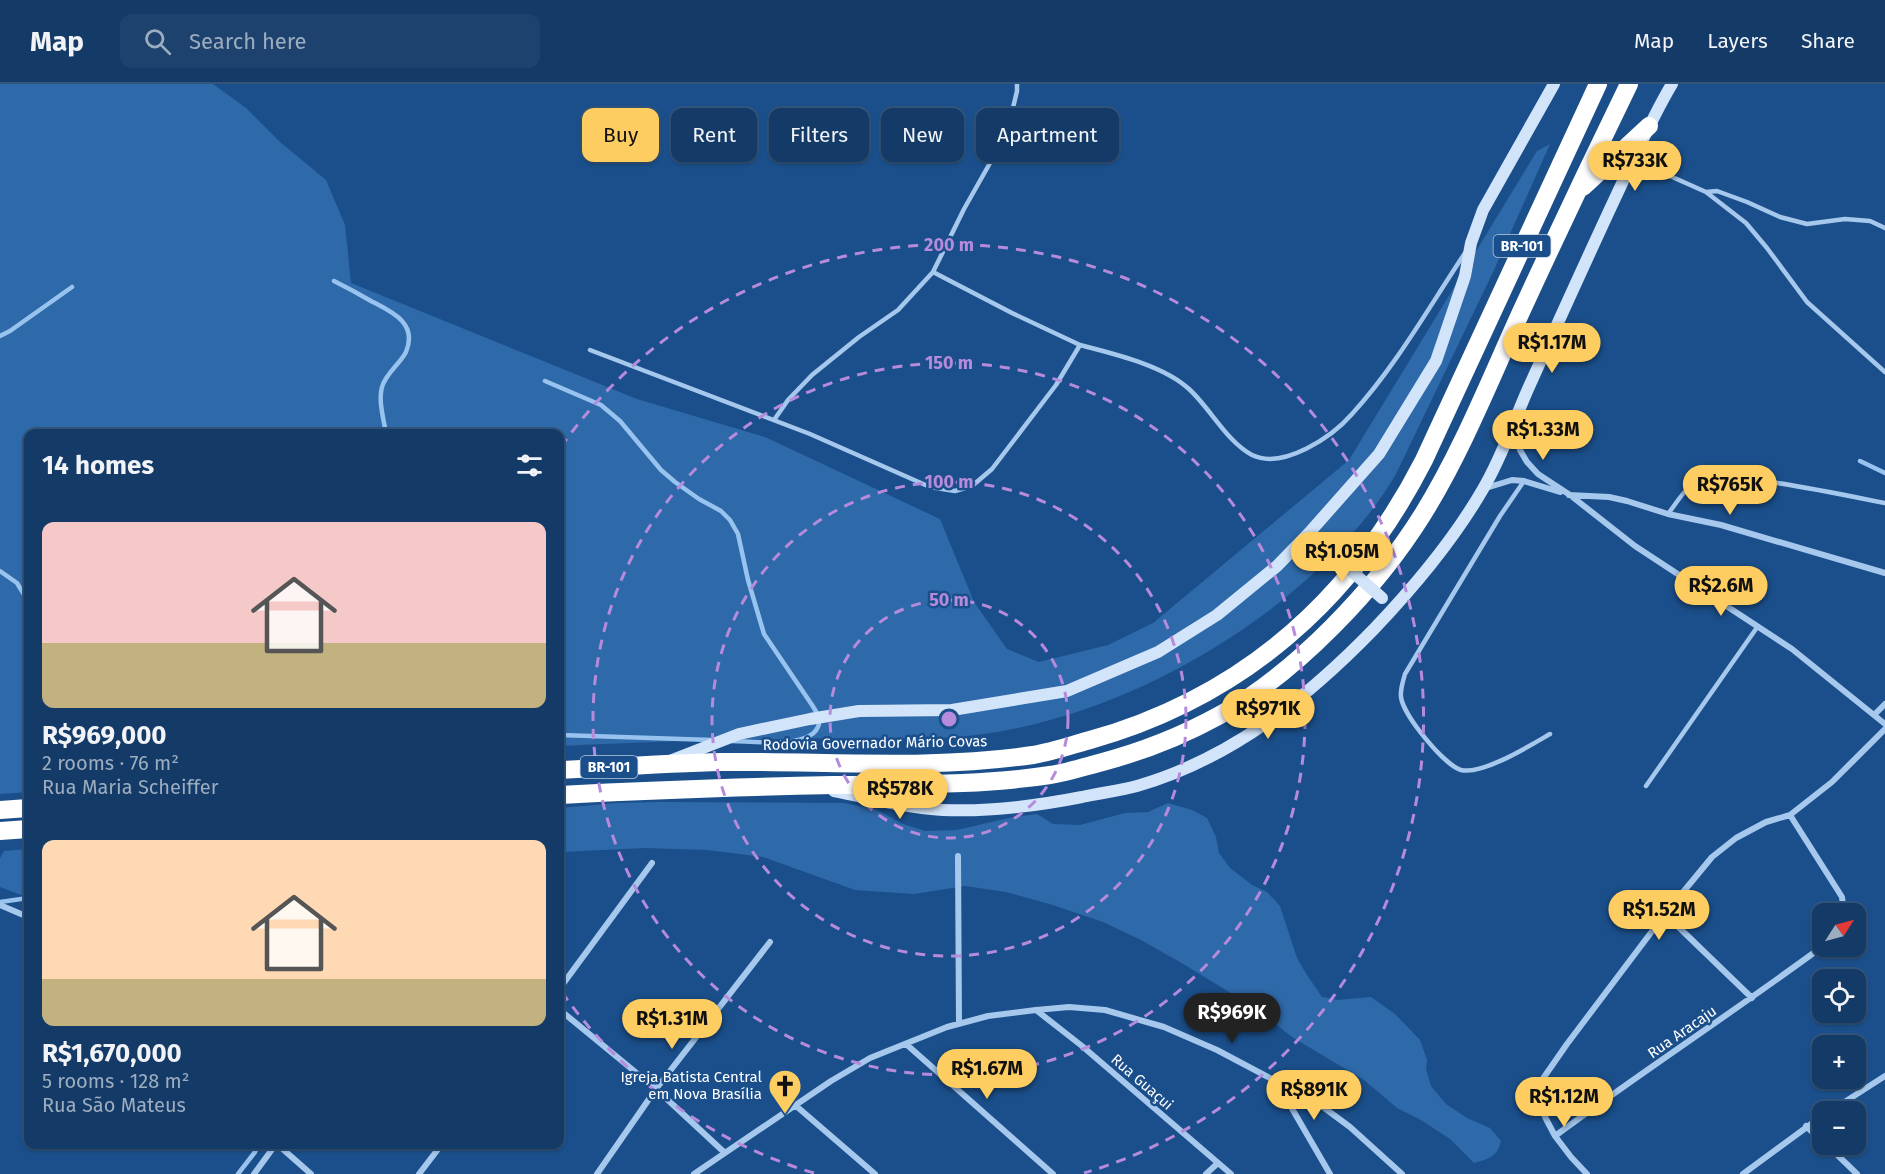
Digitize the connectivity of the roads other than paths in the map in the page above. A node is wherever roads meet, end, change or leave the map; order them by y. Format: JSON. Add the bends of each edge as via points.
{"nodes":[{"id":1,"x":1017,"y":84,"type":"edge"},
{"id":2,"x":1554,"y":84,"type":"edge"},
{"id":3,"x":1598,"y":84,"type":"edge"},
{"id":4,"x":1629,"y":84,"type":"edge"},
{"id":5,"x":1672,"y":84,"type":"edge"},
{"id":6,"x":1649,"y":126,"type":"junction"},
{"id":7,"x":1634,"y":160,"type":"junction"},
{"id":8,"x":1706,"y":192,"type":"junction"},
{"id":9,"x":1576,"y":195,"type":"junction"},
{"id":10,"x":1885,"y":228,"type":"edge"},
{"id":11,"x":1471,"y":243,"type":"junction"},
{"id":12,"x":933,"y":272,"type":"junction"},
{"id":13,"x":1080,"y":345,"type":"junction"},
{"id":14,"x":590,"y":350,"type":"dead end"},
{"id":15,"x":1885,"y":372,"type":"edge"},
{"id":16,"x":774,"y":420,"type":"junction"},
{"id":17,"x":1512,"y":428,"type":"junction"},
{"id":18,"x":1524,"y":481,"type":"junction"},
{"id":19,"x":1483,"y":489,"type":"junction"},
{"id":20,"x":1570,"y":495,"type":"junction"},
{"id":21,"x":1885,"y":503,"type":"edge"},
{"id":22,"x":1668,"y":514,"type":"junction"},
{"id":23,"x":1309,"y":533,"type":"junction"},
{"id":24,"x":1885,"y":573,"type":"edge"},
{"id":25,"x":1394,"y":609,"type":"junction"},
{"id":26,"x":1758,"y":626,"type":"junction"},
{"id":27,"x":1885,"y":704,"type":"edge"},
{"id":28,"x":1874,"y":715,"type":"junction"},
{"id":29,"x":1885,"y":724,"type":"edge"},
{"id":30,"x":1885,"y":729,"type":"edge"},
{"id":31,"x":1550,"y":734,"type":"dead end"},
{"id":32,"x":658,"y":765,"type":"junction"},
{"id":33,"x":564,"y":770,"type":"edge"},
{"id":34,"x":809,"y":786,"type":"junction"},
{"id":35,"x":1646,"y":786,"type":"dead end"},
{"id":36,"x":564,"y":795,"type":"edge"},
{"id":37,"x":24,"y":808,"type":"edge"},
{"id":38,"x":0,"y":810,"type":"edge"},
{"id":39,"x":1790,"y":815,"type":"junction"},
{"id":40,"x":24,"y":829,"type":"edge"},
{"id":41,"x":0,"y":831,"type":"edge"},
{"id":42,"x":958,"y":856,"type":"dead end"},
{"id":43,"x":652,"y":863,"type":"dead end"},
{"id":44,"x":1843,"y":903,"type":"edge"},
{"id":45,"x":0,"y":905,"type":"edge"},
{"id":46,"x":1665,"y":914,"type":"junction"},
{"id":47,"x":24,"y":915,"type":"edge"},
{"id":48,"x":770,"y":942,"type":"dead end"},
{"id":49,"x":1812,"y":954,"type":"edge"},
{"id":50,"x":564,"y":983,"type":"edge"},
{"id":51,"x":1752,"y":998,"type":"junction"},
{"id":52,"x":1036,"y":1010,"type":"junction"},
{"id":53,"x":564,"y":1013,"type":"edge"},
{"id":54,"x":959,"y":1024,"type":"junction"},
{"id":55,"x":906,"y":1044,"type":"junction"},
{"id":56,"x":1885,"y":1076,"type":"edge"},
{"id":57,"x":1276,"y":1080,"type":"junction"},
{"id":58,"x":656,"y":1089,"type":"junction"},
{"id":59,"x":1846,"y":1101,"type":"edge"},
{"id":60,"x":795,"y":1105,"type":"junction"},
{"id":61,"x":1812,"y":1122,"type":"edge"},
{"id":62,"x":1806,"y":1126,"type":"junction"},
{"id":63,"x":1812,"y":1132,"type":"edge"},
{"id":64,"x":1555,"y":1136,"type":"junction"},
{"id":65,"x":273,"y":1149,"type":"edge"},
{"id":66,"x":283,"y":1149,"type":"edge"},
{"id":67,"x":438,"y":1149,"type":"edge"},
{"id":68,"x":724,"y":1152,"type":"junction"},
{"id":69,"x":1837,"y":1155,"type":"edge"},
{"id":70,"x":1218,"y":1162,"type":"junction"},
{"id":71,"x":700,"y":1173,"type":"edge"},
{"id":72,"x":254,"y":1174,"type":"edge"},
{"id":73,"x":311,"y":1174,"type":"edge"},
{"id":74,"x":419,"y":1174,"type":"edge"},
{"id":75,"x":597,"y":1174,"type":"edge"},
{"id":76,"x":875,"y":1174,"type":"edge"},
{"id":77,"x":1053,"y":1174,"type":"edge"},
{"id":78,"x":1206,"y":1174,"type":"edge"},
{"id":79,"x":1231,"y":1174,"type":"edge"},
{"id":80,"x":1330,"y":1174,"type":"edge"},
{"id":81,"x":1402,"y":1174,"type":"edge"},
{"id":82,"x":1587,"y":1174,"type":"edge"},
{"id":83,"x":1743,"y":1174,"type":"edge"},
{"id":84,"x":1857,"y":1174,"type":"edge"}],
"edges":[{"from":1,"to":12,"type":"lane","via":[[1007,133]]},
{"from":2,"to":11,"type":"street","name":"Rodovia Governador Mário Covas","via":[[1484,210]]},
{"from":3,"to":32,"type":"highway","name":"Rodovia Governador Mário Covas","number":"BR-101","via":[[1409,489],[1352,572],[1305,621],[1255,662],[1202,695],[1146,721],[1036,755],[953,762]]},
{"from":4,"to":9,"type":"highway","number":"BR-101"},
{"from":5,"to":6,"type":"street"},
{"from":6,"to":7,"type":"street"},
{"from":6,"to":9,"type":"highway"},
{"from":7,"to":8,"type":"lane"},
{"from":7,"to":17,"type":"street"},
{"from":8,"to":10,"type":"lane","via":[[1717,191],[1807,224],[1845,219],[1870,221]]},
{"from":8,"to":15,"type":"lane","via":[[1746,223],[1807,302]]},
{"from":9,"to":34,"type":"highway","number":"BR-101","via":[[1456,453],[1422,515],[1358,599],[1281,673],[1222,714],[1191,730],[1125,756],[1051,775],[970,783]]},
{"from":11,"to":13,"type":"lane","via":[[1388,369],[1351,415],[1319,442],[1290,456],[1265,459],[1251,455],[1233,440],[1189,388],[1171,375]]},
{"from":11,"to":23,"type":"street","name":"Rodovia Governador Mário Covas","via":[[1465,276],[1436,362],[1379,454]]},
{"from":12,"to":13,"type":"lane"},
{"from":12,"to":16,"type":"lane","via":[[898,310],[812,375]]},
{"from":13,"to":16,"type":"lane","via":[[1056,385],[992,469],[972,486],[955,491],[930,487]]},
{"from":14,"to":16,"type":"lane"},
{"from":17,"to":19,"type":"street"},
{"from":17,"to":20,"type":"street","via":[[1527,462]]},
{"from":18,"to":19,"type":"street","via":[[1512,480]]},
{"from":18,"to":20,"type":"street"},
{"from":18,"to":31,"type":"lane","via":[[1405,674],[1400,696],[1422,734],[1447,761],[1462,770],[1498,762]]},
{"from":19,"to":25,"type":"street","via":[[1459,529]]},
{"from":20,"to":22,"type":"street","via":[[1627,501]]},
{"from":20,"to":26,"type":"street","via":[[1635,546]]},
{"from":21,"to":22,"type":"lane","via":[[1728,476],[1700,479],[1684,492]]},
{"from":22,"to":24,"type":"street","via":[[1721,525]]},
{"from":23,"to":25,"type":"street","bridge":true},
{"from":23,"to":32,"type":"street","name":"Rodovia Governador Mário Covas","via":[[1277,566],[1217,615],[1158,652],[1067,691],[952,710],[860,711],[810,719],[739,734]]},
{"from":25,"to":34,"type":"street","via":[[1283,712],[1233,745],[1136,787],[1030,806],[968,810],[915,807]]},
{"from":26,"to":28,"type":"street"},
{"from":26,"to":35,"type":"lane"},
{"from":27,"to":28,"type":"street"},
{"from":28,"to":29,"type":"street"},
{"from":30,"to":39,"type":"street","via":[[1832,782]]},
{"from":32,"to":33,"type":"highway","name":"Rodovia Governador Mário Covas","number":"BR-101"},
{"from":34,"to":36,"type":"highway","number":"BR-101"},
{"from":37,"to":38,"type":"highway"},
{"from":39,"to":44,"type":"street"},
{"from":39,"to":46,"type":"street","via":[[1736,838],[1712,857]]},
{"from":40,"to":41,"type":"highway"},
{"from":42,"to":54,"type":"street"},
{"from":43,"to":50,"type":"street"},
{"from":45,"to":47,"type":"street"},
{"from":46,"to":51,"type":"street"},
{"from":46,"to":64,"type":"street","via":[[1542,1080],[1539,1098]]},
{"from":48,"to":58,"type":"street"},
{"from":49,"to":51,"type":"street","name":"Rua Aracaju"},
{"from":51,"to":64,"type":"street","name":"Rua Aracaju"},
{"from":52,"to":54,"type":"street"},
{"from":52,"to":57,"type":"street","via":[[1105,1010],[1164,1027]]},
{"from":52,"to":70,"type":"street","name":"Rua Guaçui"},
{"from":53,"to":58,"type":"street"},
{"from":54,"to":55,"type":"street"},
{"from":55,"to":60,"type":"street","via":[[870,1058]]},
{"from":55,"to":77,"type":"street"},
{"from":56,"to":59,"type":"street"},
{"from":57,"to":80,"type":"street"},
{"from":57,"to":81,"type":"street","via":[[1350,1127]]},
{"from":58,"to":68,"type":"street"},
{"from":58,"to":75,"type":"street"},
{"from":60,"to":68,"type":"street"},
{"from":60,"to":76,"type":"street"},
{"from":61,"to":62,"type":"street"},
{"from":62,"to":63,"type":"street"},
{"from":62,"to":83,"type":"street"},
{"from":64,"to":82,"type":"street"},
{"from":65,"to":72,"type":"street"},
{"from":66,"to":73,"type":"street"},
{"from":67,"to":74,"type":"street"},
{"from":68,"to":71,"type":"street"},
{"from":69,"to":84,"type":"street"},
{"from":70,"to":78,"type":"street"},
{"from":70,"to":79,"type":"street","name":"Rua Guaçui"}]}
